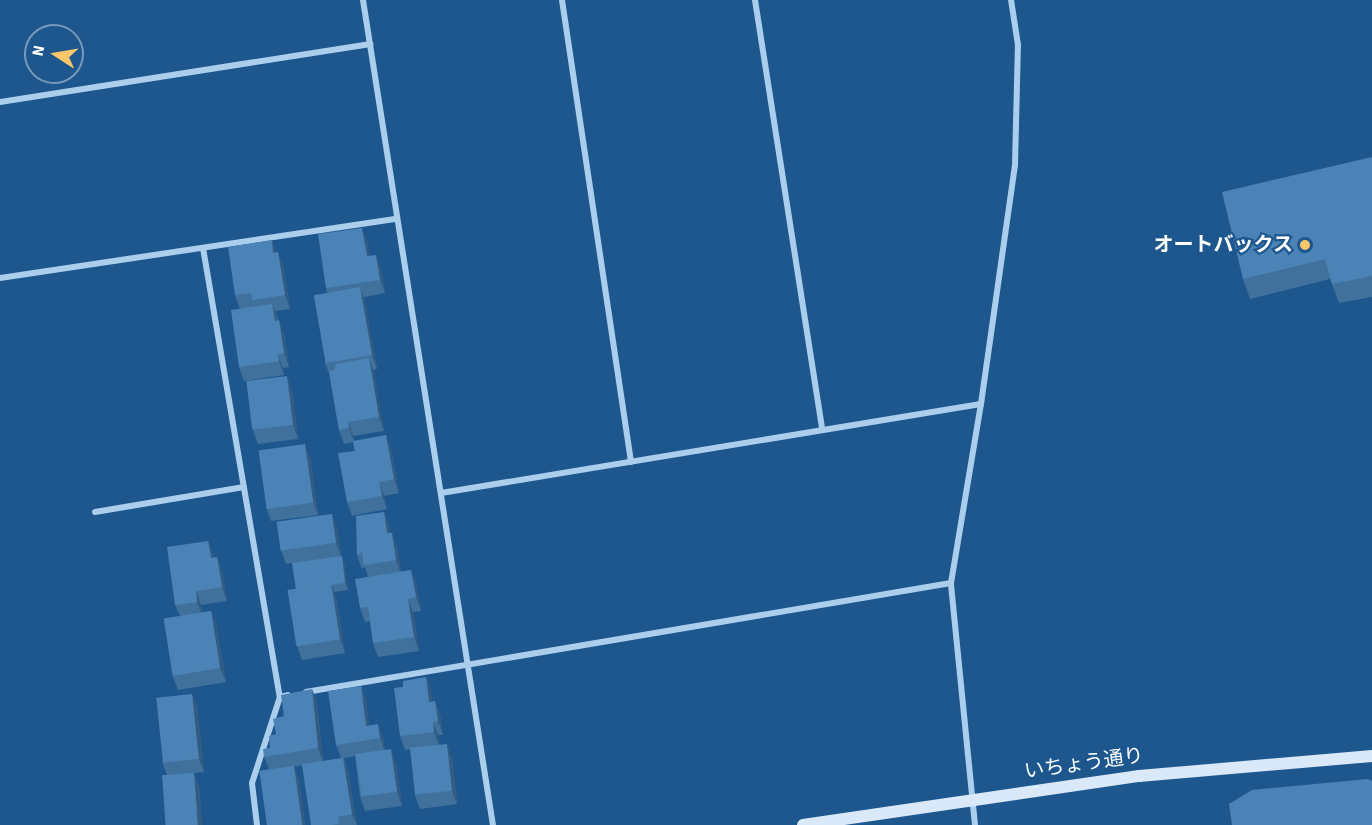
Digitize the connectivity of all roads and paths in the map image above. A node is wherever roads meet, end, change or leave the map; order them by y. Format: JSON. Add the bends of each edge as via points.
{"nodes":[{"id":1,"x":363,"y":0,"type":"edge"},
{"id":2,"x":562,"y":0,"type":"edge"},
{"id":3,"x":755,"y":0,"type":"edge"},
{"id":4,"x":1011,"y":0,"type":"edge"},
{"id":5,"x":370,"y":44,"type":"junction"},
{"id":6,"x":0,"y":102,"type":"edge"},
{"id":7,"x":398,"y":219,"type":"junction"},
{"id":8,"x":202,"y":248,"type":"junction"},
{"id":9,"x":0,"y":278,"type":"edge"},
{"id":10,"x":981,"y":404,"type":"junction"},
{"id":11,"x":822,"y":430,"type":"junction"},
{"id":12,"x":630,"y":462,"type":"junction"},
{"id":13,"x":244,"y":487,"type":"junction"},
{"id":14,"x":441,"y":493,"type":"junction"},
{"id":15,"x":95,"y":512,"type":"dead end"},
{"id":16,"x":951,"y":583,"type":"junction"},
{"id":17,"x":467,"y":664,"type":"junction"},
{"id":18,"x":280,"y":697,"type":"junction"},
{"id":19,"x":1372,"y":756,"type":"edge"},
{"id":20,"x":972,"y":799,"type":"junction"},
{"id":21,"x":257,"y":825,"type":"edge"},
{"id":22,"x":493,"y":825,"type":"edge"},
{"id":23,"x":803,"y":825,"type":"edge"},
{"id":24,"x":975,"y":825,"type":"edge"}],
"edges":[{"from":1,"to":5,"type":"street"},
{"from":2,"to":12,"type":"street"},
{"from":3,"to":11,"type":"street"},
{"from":4,"to":10,"type":"street","via":[[1018,45],[1015,165]]},
{"from":5,"to":6,"type":"street"},
{"from":5,"to":7,"type":"street"},
{"from":7,"to":8,"type":"street"},
{"from":7,"to":14,"type":"street"},
{"from":8,"to":9,"type":"street"},
{"from":8,"to":13,"type":"street"},
{"from":10,"to":11,"type":"street"},
{"from":10,"to":16,"type":"street"},
{"from":11,"to":12,"type":"street"},
{"from":12,"to":14,"type":"street"},
{"from":13,"to":15,"type":"street"},
{"from":13,"to":18,"type":"street"},
{"from":14,"to":17,"type":"street"},
{"from":16,"to":17,"type":"street"},
{"from":16,"to":20,"type":"street"},
{"from":17,"to":18,"type":"street"},
{"from":17,"to":22,"type":"street"},
{"from":18,"to":21,"type":"street","via":[[252,783]]},
{"from":19,"to":20,"type":"street","name":"いちょう通り","via":[[1139,776]]},
{"from":20,"to":23,"type":"street","name":"いちょう通り"},
{"from":20,"to":24,"type":"street"}]}
